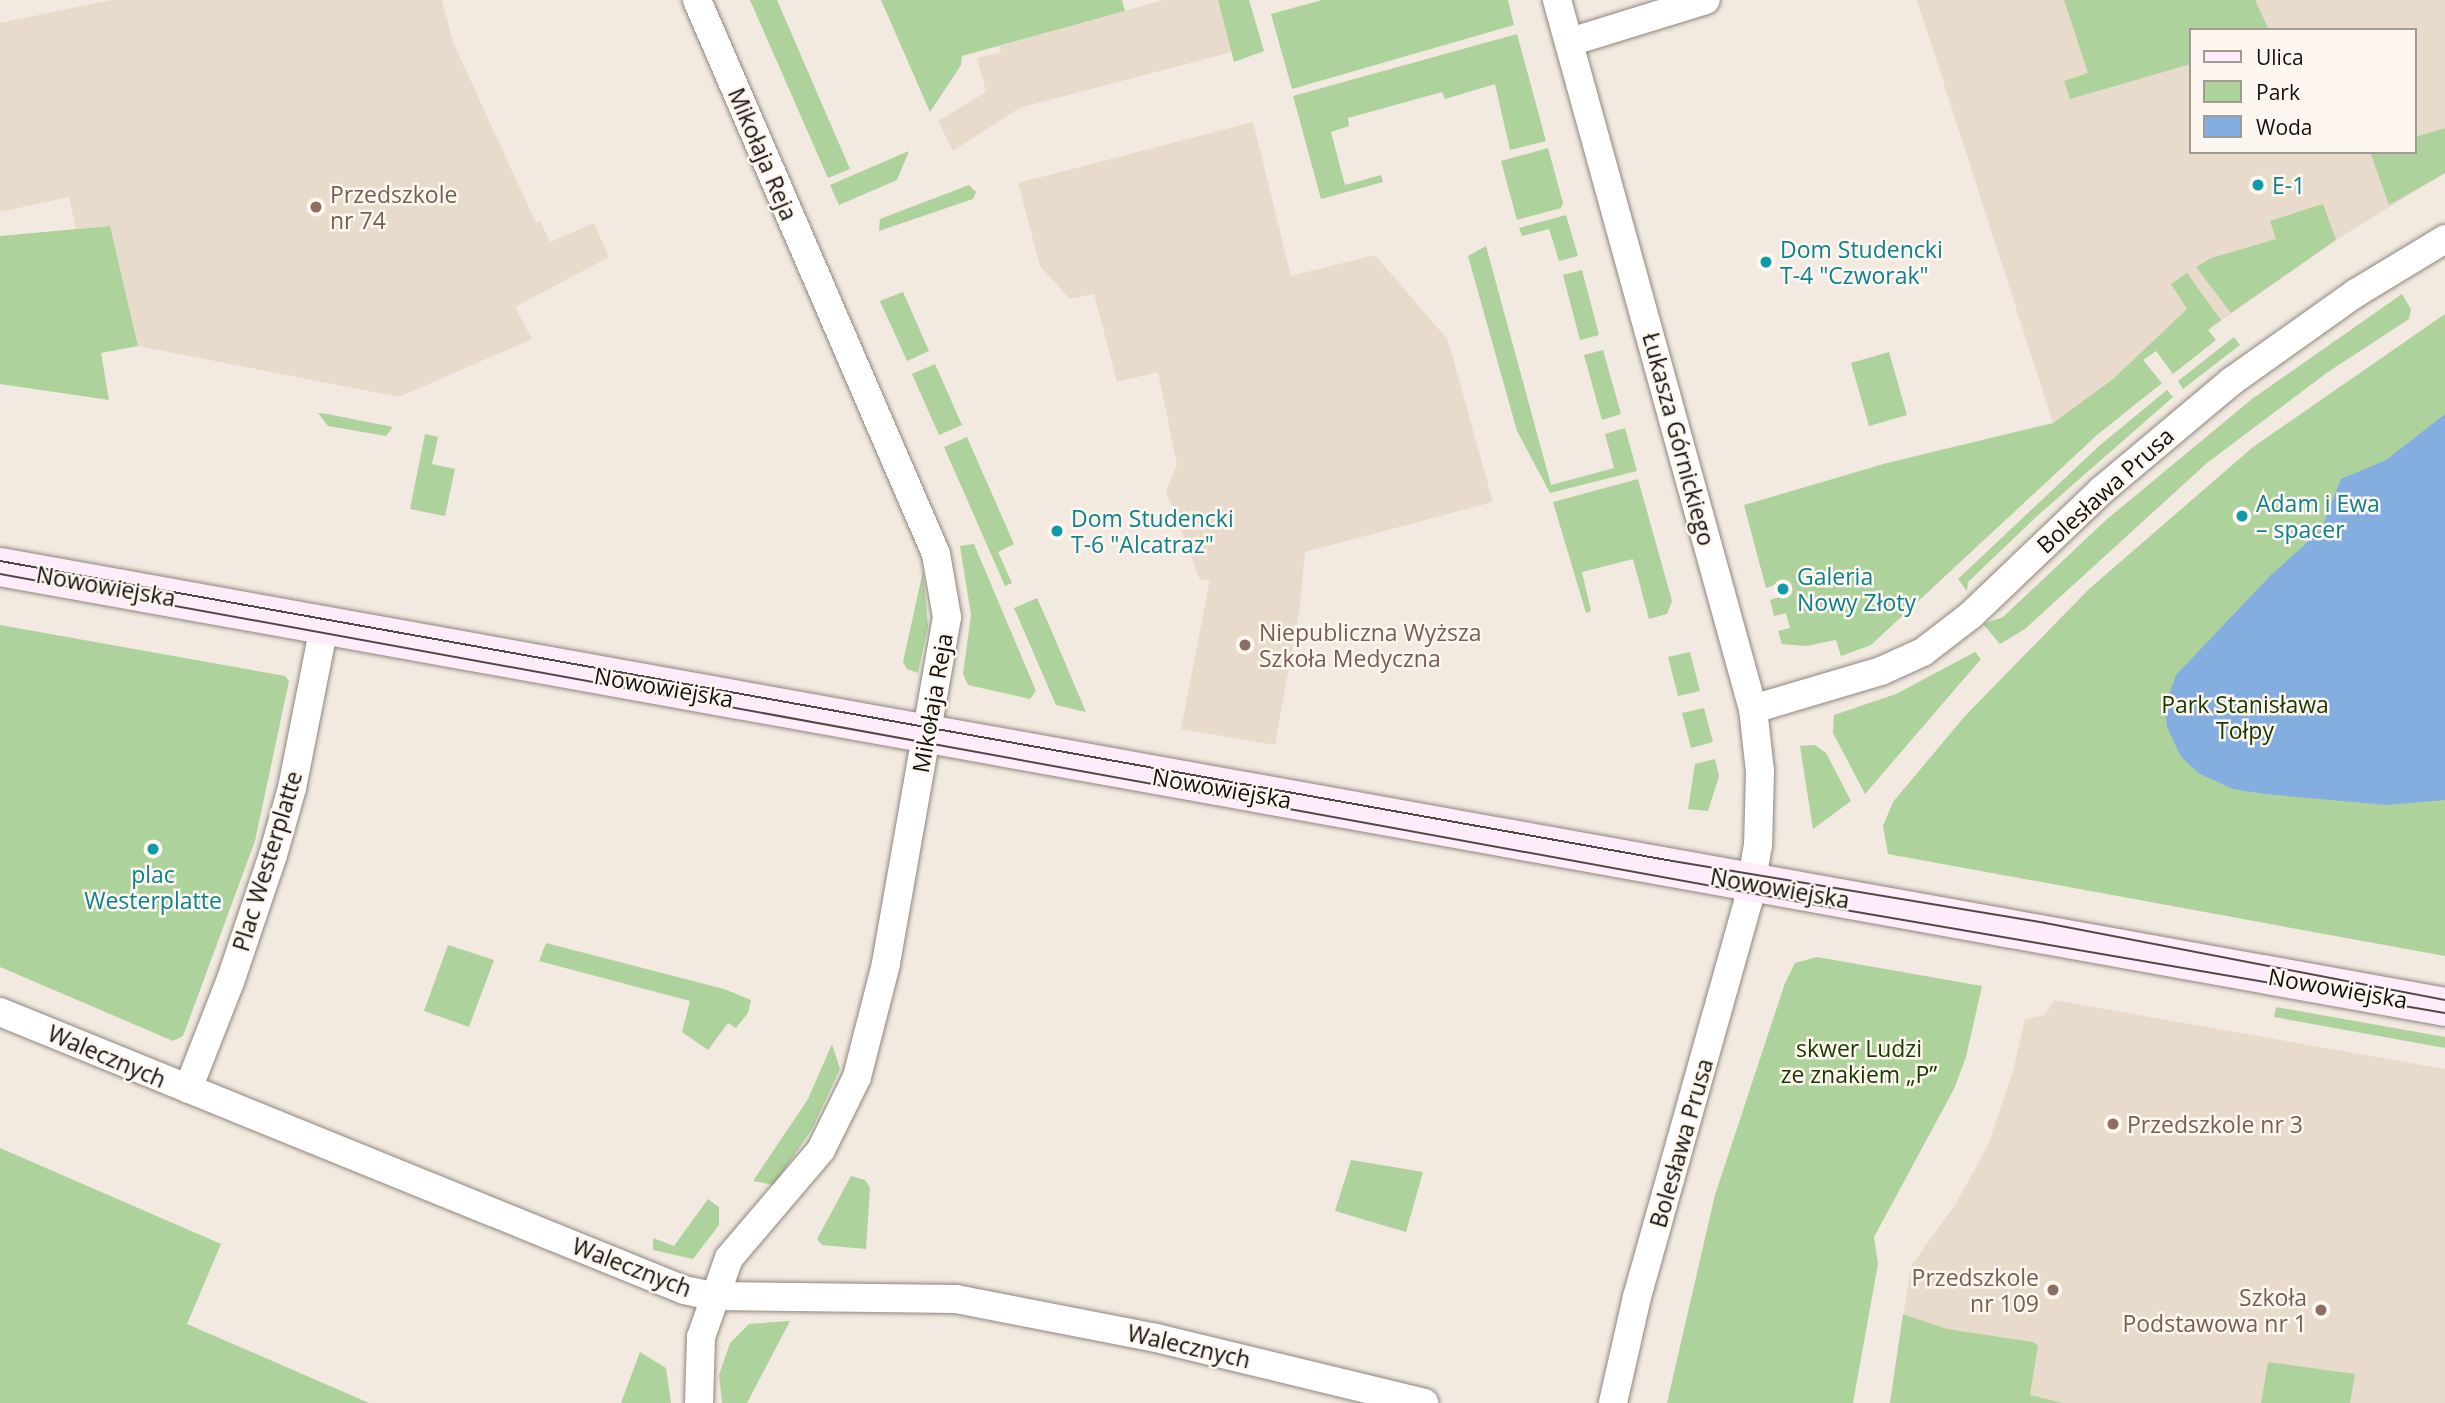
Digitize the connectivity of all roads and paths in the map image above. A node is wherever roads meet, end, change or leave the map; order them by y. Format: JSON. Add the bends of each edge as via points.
{"nodes":[{"id":1,"x":697,"y":0,"type":"edge"},
{"id":2,"x":1557,"y":0,"type":"edge"},
{"id":3,"x":1706,"y":0,"type":"edge"},
{"id":4,"x":1570,"y":42,"type":"junction"},
{"id":5,"x":2445,"y":239,"type":"edge"},
{"id":6,"x":0,"y":567,"type":"edge"},
{"id":7,"x":324,"y":626,"type":"junction"},
{"id":8,"x":1753,"y":709,"type":"junction"},
{"id":9,"x":928,"y":735,"type":"junction"},
{"id":10,"x":1752,"y":885,"type":"junction"},
{"id":11,"x":2445,"y":1007,"type":"edge"},
{"id":12,"x":0,"y":1012,"type":"edge"},
{"id":13,"x":188,"y":1089,"type":"junction"},
{"id":14,"x":713,"y":1296,"type":"junction"},
{"id":15,"x":699,"y":1403,"type":"edge"},
{"id":16,"x":1424,"y":1403,"type":"edge"},
{"id":17,"x":1612,"y":1403,"type":"edge"}],
"edges":[{"from":1,"to":9,"type":"street","name":"Mikołaja Reja","via":[[936,554],[947,617]]},
{"from":2,"to":4,"type":"street","name":"Łukasza Górnickiego"},
{"from":3,"to":4,"type":"street"},
{"from":4,"to":8,"type":"street","name":"Łukasza Górnickiego"},
{"from":5,"to":8,"type":"street","name":"Bolesława Prusa","via":[[2356,292],[2232,381],[2102,490],[1971,615],[1923,652],[1881,671]]},
{"from":6,"to":7,"type":"street","name":"Nowowiejska"},
{"from":7,"to":9,"type":"street","name":"Nowowiejska"},
{"from":7,"to":13,"type":"street","name":"Plac Westerplatte","via":[[292,788],[273,855]]},
{"from":8,"to":10,"type":"street","name":"Łukasza Górnickiego","via":[[1760,789]]},
{"from":9,"to":10,"type":"street","name":"Nowowiejska"},
{"from":9,"to":14,"type":"street","name":"Mikołaja Reja","via":[[886,964],[857,1077],[821,1150],[729,1258]]},
{"from":10,"to":11,"type":"street","name":"Nowowiejska"},
{"from":10,"to":17,"type":"street","name":"Bolesława Prusa","via":[[1637,1297]]},
{"from":12,"to":13,"type":"street","name":"Walecznych"},
{"from":13,"to":14,"type":"street","name":"Walecznych","via":[[661,1283]]},
{"from":14,"to":15,"type":"street","name":"Mikołaja Reja","via":[[701,1337]]},
{"from":14,"to":16,"type":"street","name":"Walecznych","via":[[956,1299],[1156,1338]]}]}
